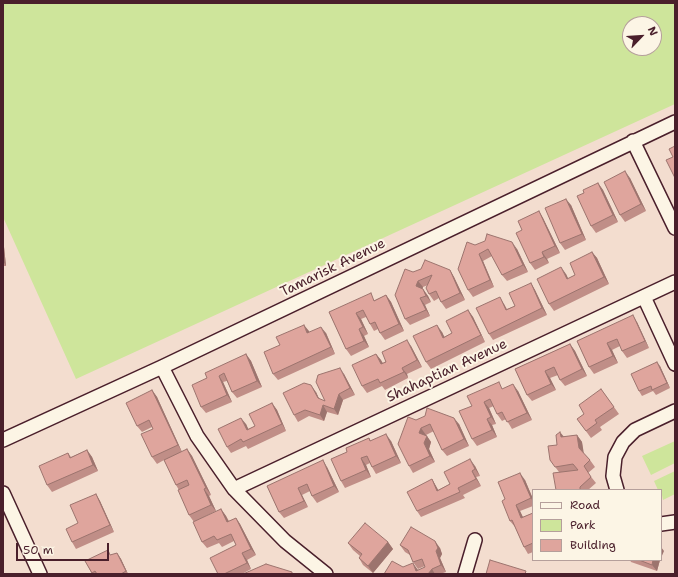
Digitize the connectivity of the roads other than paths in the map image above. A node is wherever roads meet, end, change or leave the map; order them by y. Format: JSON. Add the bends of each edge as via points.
{"nodes":[{"id":1,"x":675,"y":122,"type":"edge"},
{"id":2,"x":633,"y":141,"type":"junction"},
{"id":3,"x":675,"y":228,"type":"edge"},
{"id":4,"x":675,"y":282,"type":"edge"},
{"id":5,"x":644,"y":296,"type":"junction"},
{"id":6,"x":675,"y":364,"type":"edge"},
{"id":7,"x":162,"y":367,"type":"junction"},
{"id":8,"x":675,"y":411,"type":"edge"},
{"id":9,"x":3,"y":440,"type":"edge"},
{"id":10,"x":234,"y":489,"type":"junction"},
{"id":11,"x":617,"y":489,"type":"edge"},
{"id":12,"x":3,"y":493,"type":"edge"},
{"id":13,"x":675,"y":522,"type":"edge"},
{"id":14,"x":662,"y":524,"type":"edge"},
{"id":15,"x":475,"y":540,"type":"dead end"},
{"id":16,"x":40,"y":574,"type":"edge"},
{"id":17,"x":326,"y":574,"type":"edge"},
{"id":18,"x":465,"y":574,"type":"edge"}],
"edges":[{"from":1,"to":2,"type":"street","name":"Tamarisk Avenue"},
{"from":2,"to":3,"type":"street"},
{"from":2,"to":7,"type":"street","name":"Tamarisk Avenue"},
{"from":4,"to":5,"type":"street","name":"Shahaptian Avenue"},
{"from":5,"to":6,"type":"street"},
{"from":5,"to":10,"type":"street","name":"Shahaptian Avenue"},
{"from":7,"to":9,"type":"street","name":"Tamarisk Avenue"},
{"from":7,"to":10,"type":"street","via":[[197,436]]},
{"from":8,"to":11,"type":"street","via":[[635,430],[623,442],[615,457],[613,476]]},
{"from":10,"to":17,"type":"street","via":[[285,541]]},
{"from":12,"to":16,"type":"street"},
{"from":13,"to":14,"type":"street"},
{"from":15,"to":18,"type":"street"}]}
